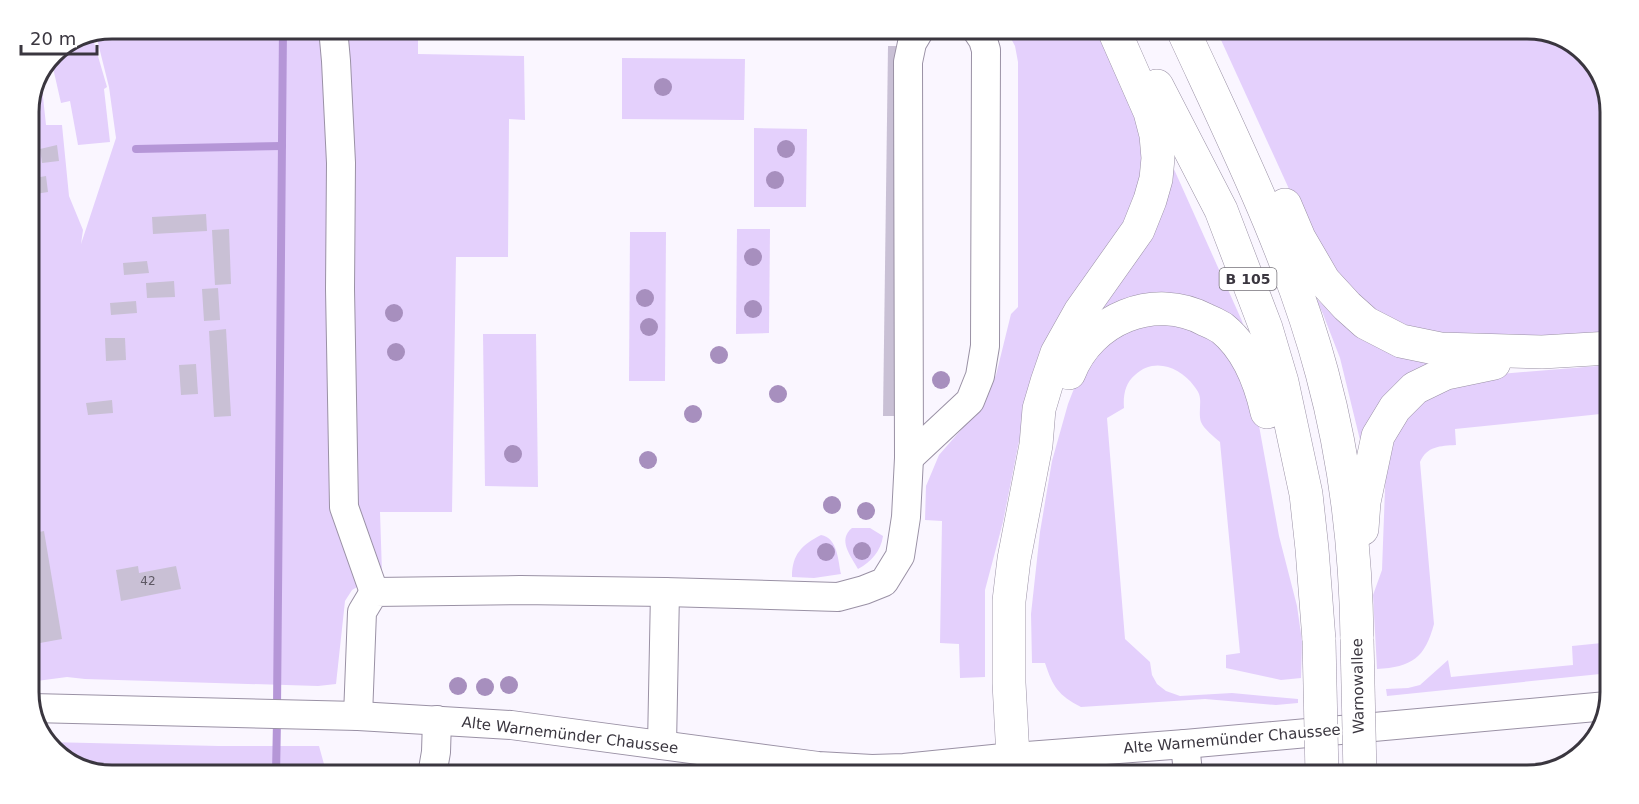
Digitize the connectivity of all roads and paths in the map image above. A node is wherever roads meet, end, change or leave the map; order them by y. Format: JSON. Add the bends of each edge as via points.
{"nodes":[{"id":1,"x":334,"y":39,"type":"edge"},
{"id":2,"x":914,"y":39,"type":"edge"},
{"id":3,"x":982,"y":39,"type":"edge"},
{"id":4,"x":1118,"y":39,"type":"edge"},
{"id":5,"x":1134,"y":39,"type":"edge"},
{"id":6,"x":1187,"y":39,"type":"edge"},
{"id":7,"x":1246,"y":167,"type":"junction"},
{"id":8,"x":1600,"y":349,"type":"edge"},
{"id":9,"x":1542,"y":352,"type":"junction"},
{"id":10,"x":1036,"y":445,"type":"junction"},
{"id":11,"x":909,"y":458,"type":"junction"},
{"id":12,"x":1312,"y":549,"type":"junction"},
{"id":13,"x":374,"y":592,"type":"junction"},
{"id":14,"x":665,"y":592,"type":"junction"},
{"id":15,"x":1356,"y":597,"type":"junction"},
{"id":16,"x":1598,"y":707,"type":"edge"},
{"id":17,"x":40,"y":708,"type":"edge"},
{"id":18,"x":358,"y":716,"type":"junction"},
{"id":19,"x":437,"y":720,"type":"junction"},
{"id":20,"x":1185,"y":744,"type":"junction"},
{"id":21,"x":662,"y":745,"type":"junction"},
{"id":22,"x":1013,"y":757,"type":"junction"},
{"id":23,"x":434,"y":765,"type":"edge"},
{"id":24,"x":811,"y":765,"type":"edge"},
{"id":25,"x":983,"y":765,"type":"edge"},
{"id":26,"x":1187,"y":765,"type":"edge"},
{"id":27,"x":1322,"y":765,"type":"edge"},
{"id":28,"x":1360,"y":765,"type":"edge"}],
"edges":[{"from":1,"to":13,"type":"street","via":[[341,163],[344,507]]},
{"from":2,"to":11,"type":"street","via":[[908,62]]},
{"from":3,"to":11,"type":"street","via":[[986,50],[985,313],[980,376],[970,401]]},
{"from":4,"to":10,"type":"highway","via":[[1150,112],[1156,135],[1156,179],[1138,230],[1080,312],[1057,353],[1039,410]]},
{"from":5,"to":12,"type":"highway","number":"B 105","via":[[1221,210],[1259,309],[1295,439]]},
{"from":6,"to":7,"type":"highway","number":"B 105"},
{"from":7,"to":9,"type":"highway","via":[[1278,191],[1324,281],[1366,323],[1401,341],[1440,349]]},
{"from":7,"to":15,"type":"highway","number":"B 105","via":[[1279,244],[1322,373],[1348,512]]},
{"from":8,"to":9,"type":"highway"},
{"from":9,"to":15,"type":"highway","via":[[1446,373],[1415,388],[1395,408],[1378,436],[1371,465]]},
{"from":10,"to":12,"type":"highway","via":[[1053,416],[1073,364],[1090,339],[1109,323],[1135,312],[1164,307],[1188,312],[1222,328],[1253,367],[1278,452],[1289,516]]},
{"from":10,"to":22,"type":"highway","via":[[1008,601]]},
{"from":11,"to":14,"type":"street","via":[[900,556],[884,582],[838,597]]},
{"from":12,"to":27,"type":"highway","number":"B 105","bridge":true},
{"from":13,"to":14,"type":"street"},
{"from":13,"to":18,"type":"street","via":[[362,612]]},
{"from":14,"to":21,"type":"street"},
{"from":15,"to":28,"type":"highway","name":"Warnowallee","number":"B 105","bridge":true},
{"from":16,"to":20,"type":"street","name":"Alte Warnemünder Chaussee"},
{"from":17,"to":18,"type":"street","name":"Alte Warnemünder Chaussee"},
{"from":18,"to":19,"type":"street","name":"Alte Warnemünder Chaussee"},
{"from":19,"to":21,"type":"street","name":"Alte Warnemünder Chaussee"},
{"from":19,"to":23,"type":"street"},
{"from":20,"to":22,"type":"street","name":"Alte Warnemünder Chaussee"},
{"from":20,"to":26,"type":"street"},
{"from":21,"to":24,"type":"street","name":"Alte Warnemünder Chaussee"},
{"from":22,"to":25,"type":"street","name":"Alte Warnemünder Chaussee"}]}
